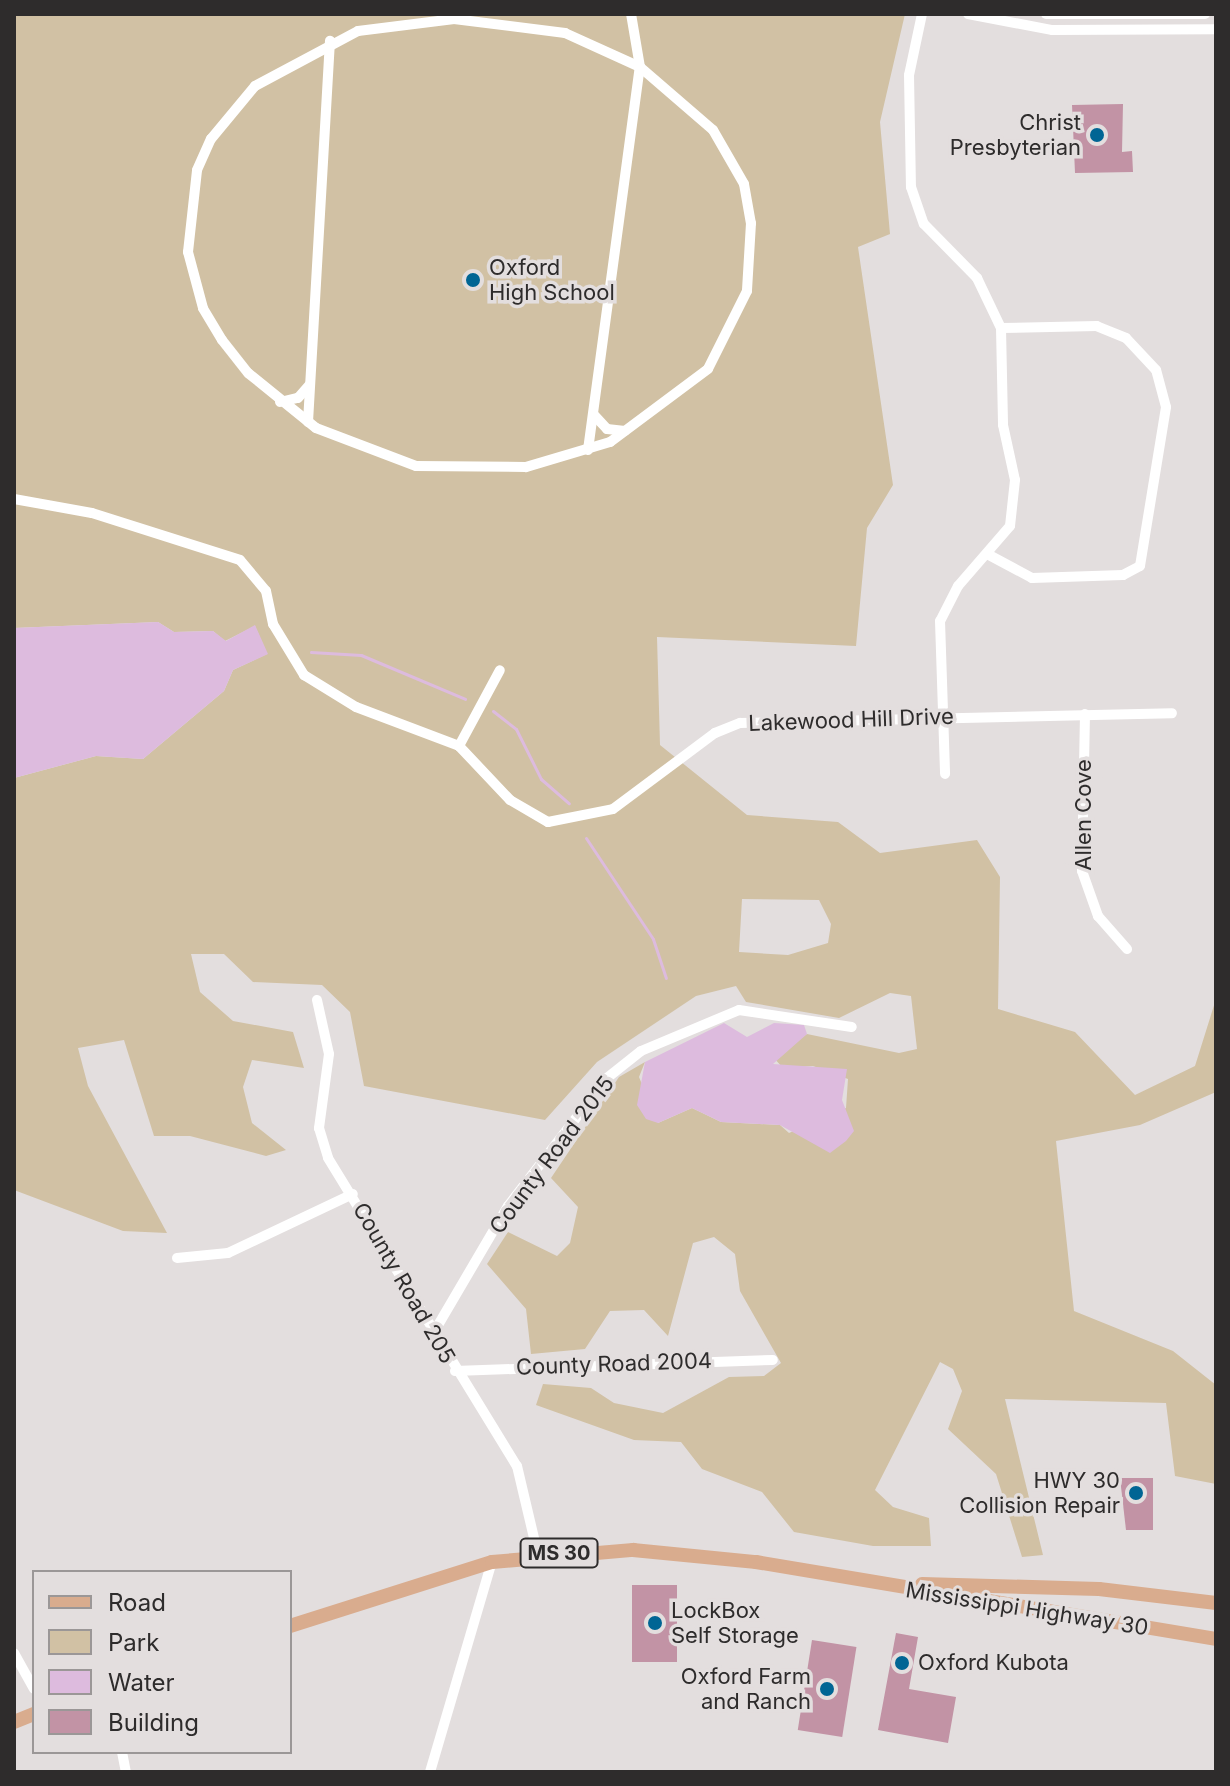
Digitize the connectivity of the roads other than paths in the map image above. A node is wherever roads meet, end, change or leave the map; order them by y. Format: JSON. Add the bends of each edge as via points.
{"nodes":[{"id":1,"x":516,"y":14,"type":"edge"},
{"id":2,"x":631,"y":14,"type":"edge"},
{"id":3,"x":922,"y":14,"type":"edge"},
{"id":4,"x":968,"y":14,"type":"edge"},
{"id":5,"x":1046,"y":14,"type":"edge"},
{"id":6,"x":1205,"y":14,"type":"edge"},
{"id":7,"x":456,"y":16,"type":"edge"},
{"id":8,"x":481,"y":17,"type":"edge"},
{"id":9,"x":499,"y":18,"type":"edge"},
{"id":10,"x":529,"y":27,"type":"junction"},
{"id":11,"x":1216,"y":29,"type":"edge"},
{"id":12,"x":330,"y":41,"type":"junction"},
{"id":13,"x":640,"y":67,"type":"junction"},
{"id":14,"x":1001,"y":328,"type":"junction"},
{"id":15,"x":312,"y":382,"type":"junction"},
{"id":16,"x":280,"y":402,"type":"junction"},
{"id":17,"x":594,"y":415,"type":"junction"},
{"id":18,"x":308,"y":422,"type":"junction"},
{"id":19,"x":628,"y":431,"type":"junction"},
{"id":20,"x":588,"y":450,"type":"junction"},
{"id":21,"x":14,"y":499,"type":"edge"},
{"id":22,"x":989,"y":555,"type":"junction"},
{"id":23,"x":500,"y":670,"type":"dead end"},
{"id":24,"x":1172,"y":713,"type":"dead end"},
{"id":25,"x":1085,"y":714,"type":"junction"},
{"id":26,"x":942,"y":716,"type":"junction"},
{"id":27,"x":459,"y":746,"type":"junction"},
{"id":28,"x":945,"y":774,"type":"dead end"},
{"id":29,"x":1127,"y":949,"type":"dead end"},
{"id":30,"x":317,"y":1000,"type":"dead end"},
{"id":31,"x":852,"y":1027,"type":"dead end"},
{"id":32,"x":353,"y":1194,"type":"junction"},
{"id":33,"x":177,"y":1258,"type":"dead end"},
{"id":34,"x":434,"y":1332,"type":"junction"},
{"id":35,"x":773,"y":1360,"type":"dead end"},
{"id":36,"x":455,"y":1371,"type":"junction"},
{"id":37,"x":538,"y":1555,"type":"junction"},
{"id":38,"x":492,"y":1562,"type":"junction"},
{"id":39,"x":838,"y":1576,"type":"junction"},
{"id":40,"x":1067,"y":1589,"type":"junction"},
{"id":41,"x":1216,"y":1603,"type":"edge"},
{"id":42,"x":1064,"y":1614,"type":"junction"},
{"id":43,"x":292,"y":1625,"type":"edge"},
{"id":44,"x":1216,"y":1639,"type":"edge"},
{"id":45,"x":14,"y":1653,"type":"edge"},
{"id":46,"x":32,"y":1685,"type":"edge"},
{"id":47,"x":430,"y":1772,"type":"edge"}],
"edges":[{"from":1,"to":10,"type":"street"},
{"from":2,"to":13,"type":"street"},
{"from":3,"to":14,"type":"street","via":[[909,75],[911,187],[924,224],[977,278]]},
{"from":4,"to":11,"type":"street","via":[[1052,30]]},
{"from":5,"to":6,"type":"street"},
{"from":7,"to":8,"type":"street"},
{"from":7,"to":12,"type":"street","via":[[389,24]]},
{"from":8,"to":9,"type":"street"},
{"from":9,"to":10,"type":"street"},
{"from":10,"to":13,"type":"street","via":[[565,33]]},
{"from":12,"to":15,"type":"street"},
{"from":12,"to":16,"type":"street","via":[[255,86],[211,139],[190,192],[188,252],[203,308],[239,362]]},
{"from":13,"to":17,"type":"street","via":[[610,247]]},
{"from":13,"to":19,"type":"street","via":[[713,130],[731,160],[744,184],[752,257],[738,318],[708,369]]},
{"from":14,"to":22,"type":"street","via":[[1003,425],[1014,504]]},
{"from":14,"to":22,"type":"street","via":[[1097,326],[1126,338],[1149,359],[1166,407],[1140,566],[1123,575],[1032,578]]},
{"from":15,"to":16,"type":"street","via":[[298,398]]},
{"from":15,"to":18,"type":"street"},
{"from":16,"to":18,"type":"street"},
{"from":17,"to":19,"type":"street","via":[[607,429]]},
{"from":17,"to":20,"type":"street"},
{"from":18,"to":20,"type":"street","via":[[380,457],[452,471],[526,467]]},
{"from":19,"to":20,"type":"street"},
{"from":21,"to":27,"type":"street","name":"Lakewood Hill Drive","via":[[92,513],[240,560],[266,591],[273,624],[304,675],[356,707]]},
{"from":22,"to":26,"type":"street","via":[[958,586],[940,621]]},
{"from":23,"to":27,"type":"street"},
{"from":24,"to":25,"type":"street","name":"Lakewood Hill Drive"},
{"from":25,"to":26,"type":"street","name":"Lakewood Hill Drive"},
{"from":25,"to":29,"type":"street","name":"Allen Cove","via":[[1082,871],[1098,916]]},
{"from":26,"to":27,"type":"street","name":"Lakewood Hill Drive","via":[[740,723],[715,733],[613,809],[570,823],[527,815]]},
{"from":26,"to":28,"type":"street"},
{"from":30,"to":32,"type":"street","name":"County Road 205","via":[[330,1079],[321,1139]]},
{"from":31,"to":34,"type":"street","name":"County Road 2015","via":[[739,1010],[641,1051],[607,1078],[508,1206]]},
{"from":32,"to":33,"type":"street","via":[[228,1253]]},
{"from":32,"to":34,"type":"street","name":"County Road 205"},
{"from":34,"to":36,"type":"street","name":"County Road 205"},
{"from":35,"to":36,"type":"street","name":"County Road 2004"},
{"from":36,"to":37,"type":"street","name":"County Road 205","via":[[525,1482]]},
{"from":37,"to":38,"type":"main road","name":"Mississippi Highway 30","number":"MS 30"},
{"from":37,"to":39,"type":"main road","name":"Mississippi Highway 30","number":"MS 30","via":[[633,1550]]},
{"from":38,"to":43,"type":"main road","name":"Mississippi Highway 30","number":"MS 30"},
{"from":38,"to":47,"type":"street"},
{"from":39,"to":40,"type":"main road","name":"Mississippi Highway 30","number":"MS 30"},
{"from":39,"to":42,"type":"main road","name":"Mississippi Highway 30","number":"MS 30"},
{"from":40,"to":41,"type":"main road","name":"Mississippi Highway 30","number":"MS 30"},
{"from":40,"to":42,"type":"main road"},
{"from":42,"to":44,"type":"main road","name":"Mississippi Highway 30","number":"MS 30"},
{"from":45,"to":46,"type":"street"}]}
